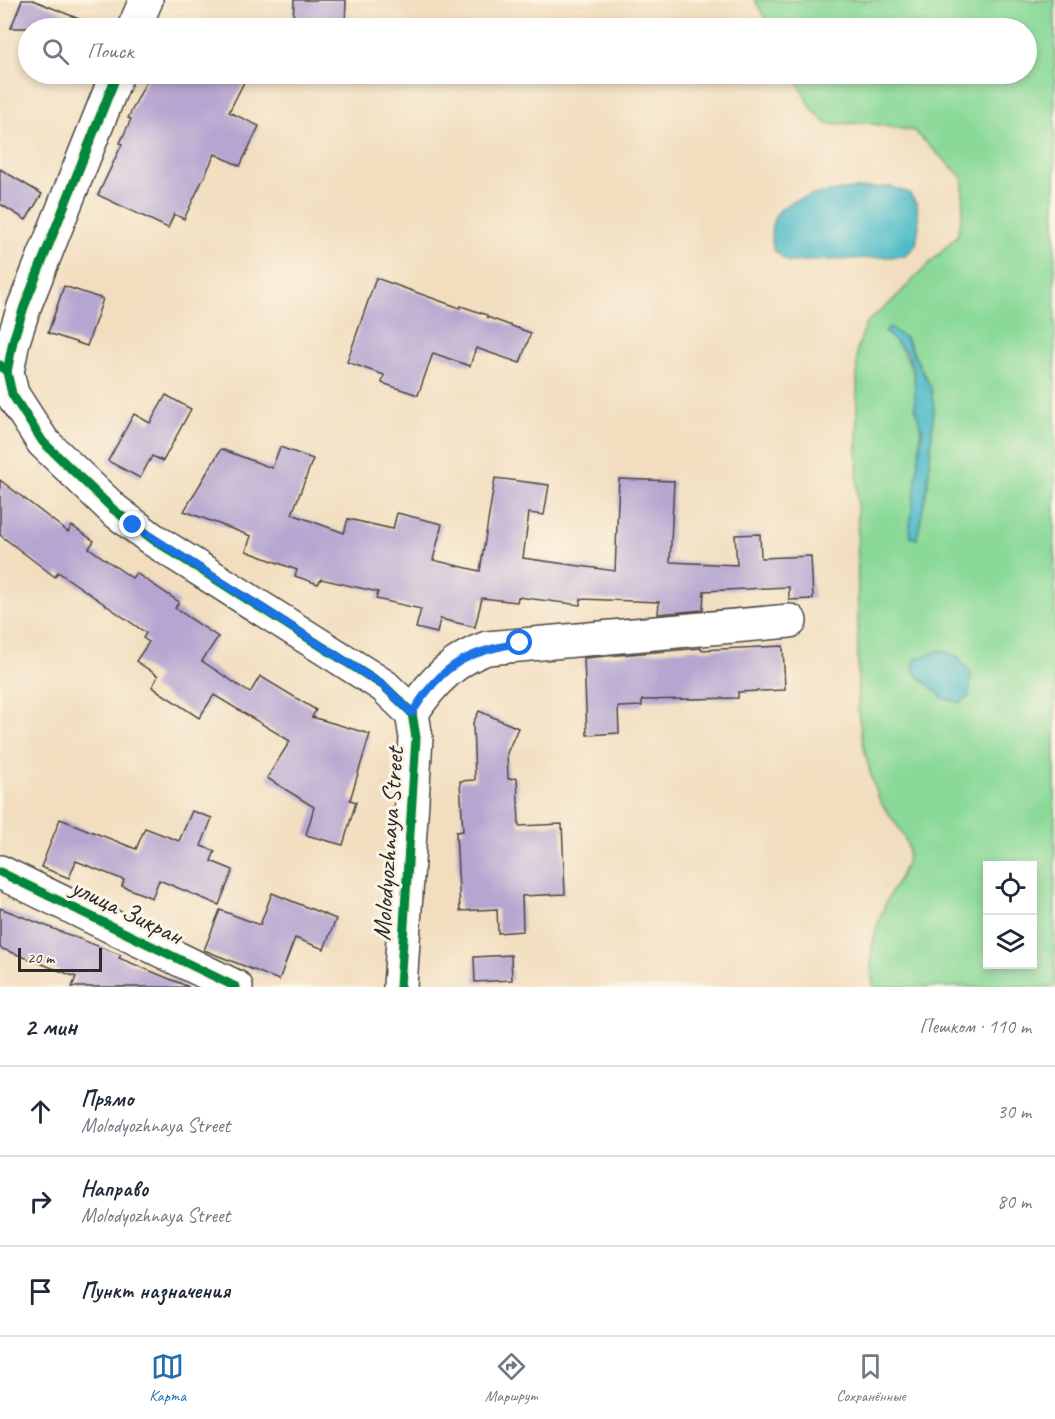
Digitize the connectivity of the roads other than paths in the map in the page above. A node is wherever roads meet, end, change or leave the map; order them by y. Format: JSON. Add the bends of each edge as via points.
{"nodes":[{"id":1,"x":146,"y":0,"type":"edge"},
{"id":2,"x":138,"y":18,"type":"edge"},
{"id":3,"x":113,"y":84,"type":"edge"},
{"id":4,"x":3,"y":369,"type":"edge"},
{"id":5,"x":790,"y":621,"type":"dead end"},
{"id":6,"x":412,"y":713,"type":"junction"},
{"id":7,"x":0,"y":872,"type":"edge"},
{"id":8,"x":236,"y":987,"type":"edge"},
{"id":9,"x":400,"y":987,"type":"edge"}],
"edges":[{"from":1,"to":2,"type":"street"},
{"from":3,"to":4,"type":"street"},
{"from":4,"to":6,"type":"street","name":"Molodyozhnaya Street","via":[[12,394],[43,442],[114,510],[152,539],[384,686]]},
{"from":5,"to":6,"type":"street","name":"Molodyozhnaya Street","via":[[487,648],[454,664]]},
{"from":6,"to":9,"type":"street","name":"Molodyozhnaya Street","via":[[416,738]]},
{"from":7,"to":8,"type":"street","name":"улица Зикран"}]}
